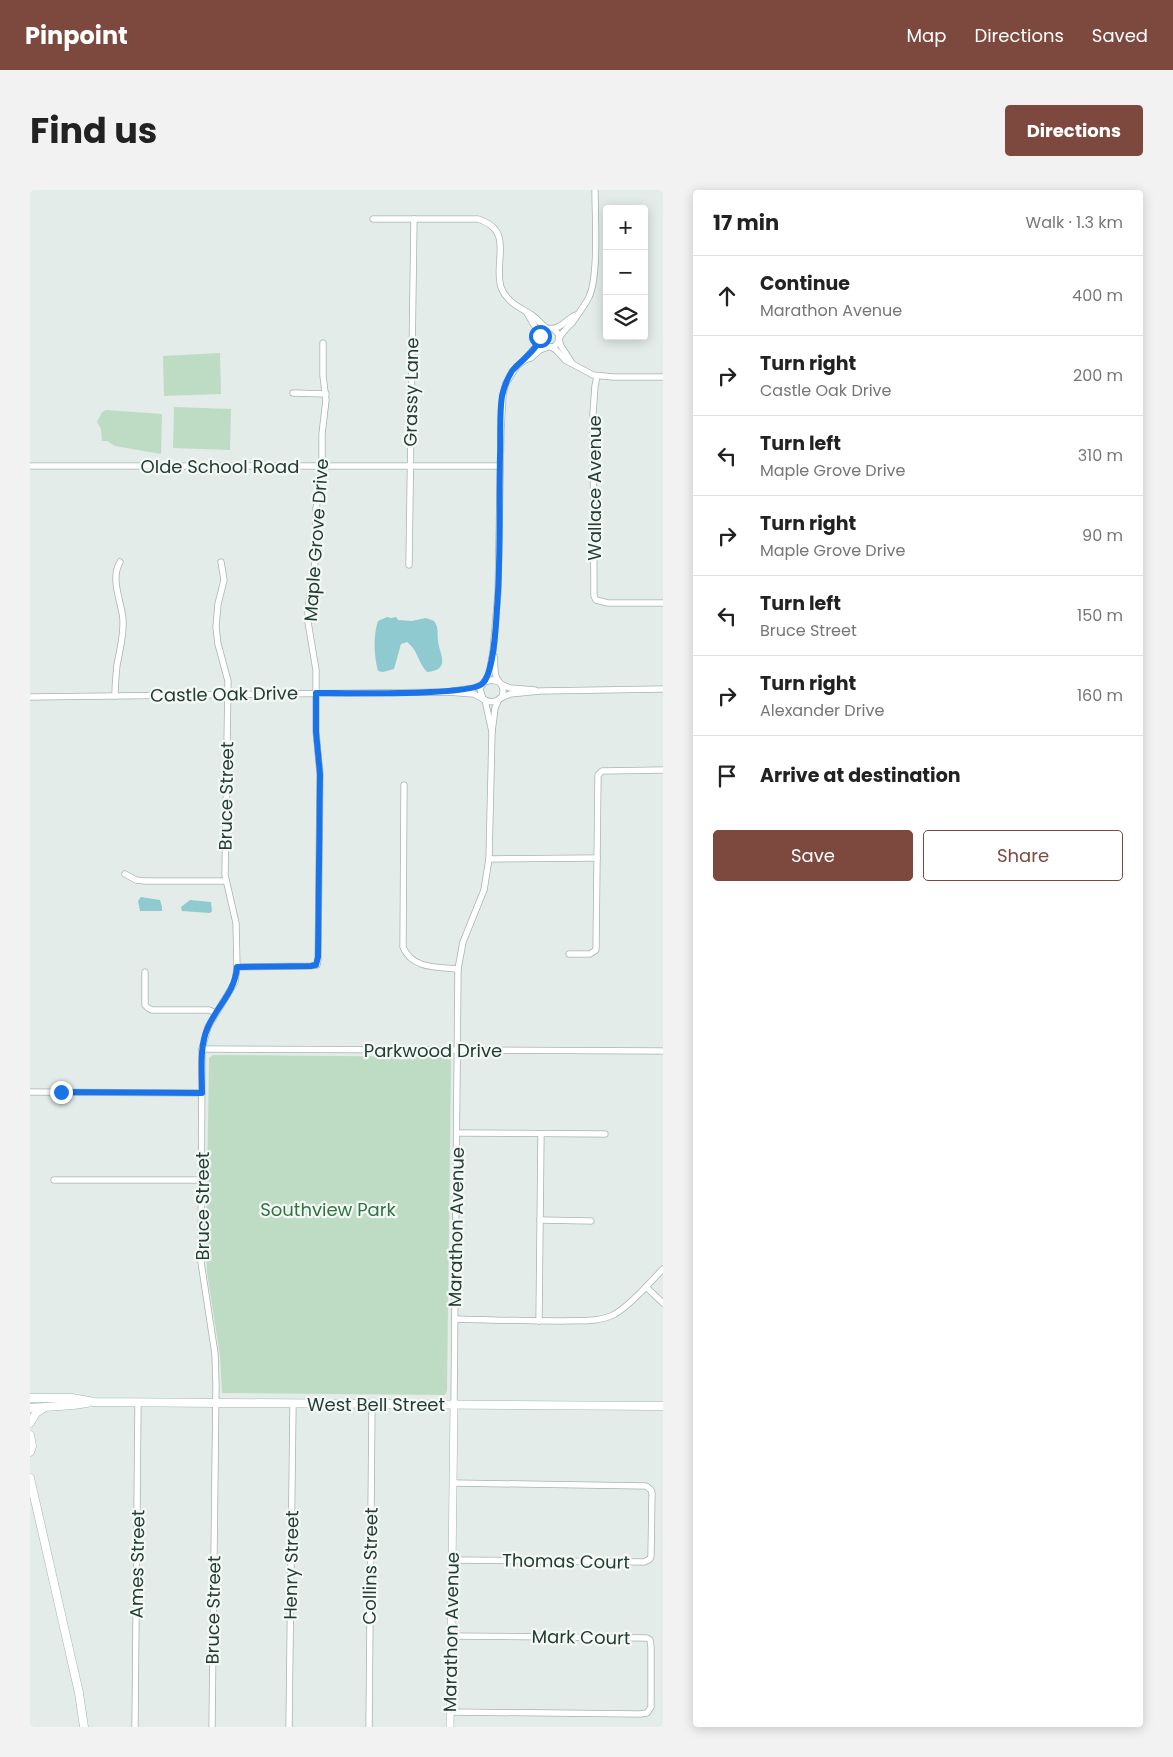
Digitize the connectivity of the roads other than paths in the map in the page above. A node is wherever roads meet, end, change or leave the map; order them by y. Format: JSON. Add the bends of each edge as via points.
{"nodes":[{"id":1,"x":595,"y":190,"type":"edge"},
{"id":2,"x":373,"y":219,"type":"dead end"},
{"id":3,"x":414,"y":219,"type":"junction"},
{"id":4,"x":527,"y":313,"type":"junction"},
{"id":5,"x":576,"y":315,"type":"junction"},
{"id":6,"x":550,"y":328,"type":"junction"},
{"id":7,"x":540,"y":337,"type":"junction"},
{"id":8,"x":559,"y":339,"type":"junction"},
{"id":9,"x":322,"y":343,"type":"dead end"},
{"id":10,"x":549,"y":347,"type":"junction"},
{"id":11,"x":525,"y":360,"type":"junction"},
{"id":12,"x":572,"y":363,"type":"junction"},
{"id":13,"x":597,"y":376,"type":"junction"},
{"id":14,"x":663,"y":377,"type":"edge"},
{"id":15,"x":293,"y":393,"type":"dead end"},
{"id":16,"x":326,"y":394,"type":"junction"},
{"id":17,"x":30,"y":466,"type":"edge"},
{"id":18,"x":322,"y":466,"type":"junction"},
{"id":19,"x":500,"y":466,"type":"junction"},
{"id":20,"x":410,"y":467,"type":"junction"},
{"id":21,"x":120,"y":562,"type":"dead end"},
{"id":22,"x":221,"y":562,"type":"dead end"},
{"id":23,"x":409,"y":565,"type":"dead end"},
{"id":24,"x":663,"y":603,"type":"edge"},
{"id":25,"x":493,"y":652,"type":"junction"},
{"id":26,"x":483,"y":683,"type":"junction"},
{"id":27,"x":500,"y":683,"type":"junction"},
{"id":28,"x":663,"y":689,"type":"edge"},
{"id":29,"x":540,"y":691,"type":"junction"},
{"id":30,"x":447,"y":692,"type":"junction"},
{"id":31,"x":316,"y":693,"type":"junction"},
{"id":32,"x":228,"y":694,"type":"junction"},
{"id":33,"x":115,"y":696,"type":"junction"},
{"id":34,"x":30,"y":697,"type":"edge"},
{"id":35,"x":500,"y":698,"type":"junction"},
{"id":36,"x":484,"y":699,"type":"junction"},
{"id":37,"x":492,"y":732,"type":"junction"},
{"id":38,"x":663,"y":770,"type":"edge"},
{"id":39,"x":404,"y":785,"type":"dead end"},
{"id":40,"x":597,"y":858,"type":"junction"},
{"id":41,"x":489,"y":859,"type":"junction"},
{"id":42,"x":125,"y":874,"type":"dead end"},
{"id":43,"x":226,"y":881,"type":"junction"},
{"id":44,"x":569,"y":954,"type":"dead end"},
{"id":45,"x":237,"y":967,"type":"junction"},
{"id":46,"x":458,"y":970,"type":"junction"},
{"id":47,"x":145,"y":972,"type":"dead end"},
{"id":48,"x":216,"y":1013,"type":"junction"},
{"id":49,"x":202,"y":1049,"type":"junction"},
{"id":50,"x":458,"y":1051,"type":"junction"},
{"id":51,"x":663,"y":1051,"type":"edge"},
{"id":52,"x":30,"y":1092,"type":"edge"},
{"id":53,"x":202,"y":1093,"type":"junction"},
{"id":54,"x":457,"y":1133,"type":"junction"},
{"id":55,"x":541,"y":1134,"type":"junction"},
{"id":56,"x":605,"y":1134,"type":"dead end"},
{"id":57,"x":54,"y":1180,"type":"dead end"},
{"id":58,"x":201,"y":1180,"type":"junction"},
{"id":59,"x":540,"y":1220,"type":"junction"},
{"id":60,"x":591,"y":1221,"type":"dead end"},
{"id":61,"x":663,"y":1269,"type":"edge"},
{"id":62,"x":646,"y":1287,"type":"junction"},
{"id":63,"x":663,"y":1303,"type":"edge"},
{"id":64,"x":455,"y":1319,"type":"junction"},
{"id":65,"x":540,"y":1321,"type":"junction"},
{"id":66,"x":30,"y":1398,"type":"edge"},
{"id":67,"x":94,"y":1402,"type":"junction"},
{"id":68,"x":138,"y":1402,"type":"junction"},
{"id":69,"x":216,"y":1403,"type":"junction"},
{"id":70,"x":293,"y":1404,"type":"junction"},
{"id":71,"x":372,"y":1404,"type":"junction"},
{"id":72,"x":454,"y":1404,"type":"junction"},
{"id":73,"x":661,"y":1406,"type":"edge"},
{"id":74,"x":45,"y":1407,"type":"junction"},
{"id":75,"x":30,"y":1408,"type":"edge"},
{"id":76,"x":30,"y":1423,"type":"edge"},
{"id":77,"x":30,"y":1435,"type":"edge"},
{"id":78,"x":30,"y":1452,"type":"edge"},
{"id":79,"x":30,"y":1478,"type":"edge"},
{"id":80,"x":453,"y":1484,"type":"junction"},
{"id":81,"x":452,"y":1560,"type":"junction"},
{"id":82,"x":451,"y":1636,"type":"junction"},
{"id":83,"x":450,"y":1712,"type":"junction"},
{"id":84,"x":84,"y":1727,"type":"edge"},
{"id":85,"x":134,"y":1727,"type":"edge"},
{"id":86,"x":212,"y":1727,"type":"edge"},
{"id":87,"x":289,"y":1727,"type":"edge"},
{"id":88,"x":369,"y":1727,"type":"edge"},
{"id":89,"x":450,"y":1727,"type":"edge"}],
"edges":[{"from":1,"to":5,"type":"street","via":[[594,285],[585,305]]},
{"from":2,"to":3,"type":"street"},
{"from":3,"to":4,"type":"street","via":[[478,220],[489,224],[500,241],[500,284],[511,301]]},
{"from":3,"to":20,"type":"street","name":"Grassy Lane"},
{"from":4,"to":6,"type":"street"},
{"from":4,"to":7,"type":"street"},
{"from":5,"to":6,"type":"street","via":[[560,326]]},
{"from":5,"to":8,"type":"street"},
{"from":6,"to":7,"type":"street"},
{"from":6,"to":8,"type":"street","via":[[558,333]]},
{"from":7,"to":10,"type":"street","via":[[542,344]]},
{"from":7,"to":11,"type":"street"},
{"from":8,"to":10,"type":"street","via":[[555,346]]},
{"from":8,"to":12,"type":"street"},
{"from":9,"to":16,"type":"street","name":"Maple Grove Drive"},
{"from":10,"to":11,"type":"street"},
{"from":10,"to":12,"type":"street"},
{"from":11,"to":19,"type":"street","via":[[513,371],[503,394]]},
{"from":12,"to":13,"type":"street"},
{"from":13,"to":14,"type":"street"},
{"from":13,"to":24,"type":"street","name":"Wallace Avenue","via":[[593,413],[596,600]]},
{"from":15,"to":16,"type":"street"},
{"from":16,"to":18,"type":"street","name":"Maple Grove Drive"},
{"from":17,"to":18,"type":"street","name":"Olde School Road"},
{"from":18,"to":20,"type":"street","name":"Olde School Road"},
{"from":18,"to":31,"type":"street","name":"Maple Grove Drive","via":[[314,574],[308,608]]},
{"from":19,"to":20,"type":"street","name":"Olde School Road"},
{"from":19,"to":25,"type":"street","via":[[499,574]]},
{"from":20,"to":23,"type":"street","name":"Grassy Lane"},
{"from":21,"to":33,"type":"street","via":[[115,574],[123,627]]},
{"from":22,"to":32,"type":"street","name":"Bruce Street","via":[[224,580],[216,627]]},
{"from":25,"to":26,"type":"street"},
{"from":25,"to":27,"type":"street"},
{"from":26,"to":27,"type":"street","via":[[492,680]]},
{"from":26,"to":30,"type":"street","name":"Castle Oak Drive","via":[[474,688]]},
{"from":26,"to":36,"type":"street","via":[[480,691]]},
{"from":27,"to":29,"type":"street","via":[[510,688]]},
{"from":27,"to":35,"type":"street","via":[[503,691]]},
{"from":28,"to":29,"type":"street"},
{"from":29,"to":35,"type":"street"},
{"from":30,"to":31,"type":"street","name":"Castle Oak Drive"},
{"from":30,"to":36,"type":"street","name":"Castle Oak Drive","via":[[474,694]]},
{"from":31,"to":32,"type":"street","name":"Castle Oak Drive"},
{"from":31,"to":45,"type":"street","name":"Maple Grove Drive","via":[[320,774],[318,962],[314,966]]},
{"from":32,"to":33,"type":"street","name":"Castle Oak Drive"},
{"from":32,"to":43,"type":"street","name":"Bruce Street"},
{"from":33,"to":34,"type":"street","name":"Castle Oak Drive"},
{"from":35,"to":36,"type":"street","via":[[492,702]]},
{"from":35,"to":37,"type":"street","name":"Marathon Avenue","via":[[495,708]]},
{"from":36,"to":37,"type":"street","name":"Marathon Avenue"},
{"from":37,"to":41,"type":"street","name":"Marathon Avenue"},
{"from":38,"to":40,"type":"street","via":[[602,771],[598,775]]},
{"from":39,"to":46,"type":"street","via":[[403,948],[417,964]]},
{"from":40,"to":41,"type":"street"},
{"from":40,"to":44,"type":"street","via":[[596,950],[590,954]]},
{"from":41,"to":46,"type":"street","name":"Marathon Avenue","via":[[484,890],[463,942]]},
{"from":42,"to":43,"type":"street","via":[[145,882]]},
{"from":43,"to":45,"type":"street","name":"Bruce Street","via":[[236,923]]},
{"from":45,"to":48,"type":"street","name":"Bruce Street","via":[[235,982]]},
{"from":46,"to":50,"type":"street","name":"Marathon Avenue"},
{"from":47,"to":48,"type":"street","via":[[145,1004],[148,1008]]},
{"from":48,"to":49,"type":"street","name":"Bruce Street"},
{"from":49,"to":50,"type":"street","name":"Parkwood Drive"},
{"from":49,"to":53,"type":"street","name":"Bruce Street"},
{"from":50,"to":51,"type":"street","name":"Parkwood Drive"},
{"from":50,"to":54,"type":"street","name":"Marathon Avenue"},
{"from":52,"to":53,"type":"street"},
{"from":53,"to":58,"type":"street","name":"Bruce Street"},
{"from":54,"to":55,"type":"street"},
{"from":54,"to":64,"type":"street","name":"Marathon Avenue"},
{"from":55,"to":56,"type":"street"},
{"from":55,"to":59,"type":"street"},
{"from":57,"to":58,"type":"street"},
{"from":58,"to":69,"type":"street","name":"Bruce Street","via":[[202,1271],[215,1354]]},
{"from":59,"to":60,"type":"street"},
{"from":59,"to":65,"type":"street"},
{"from":61,"to":62,"type":"street"},
{"from":62,"to":63,"type":"street"},
{"from":62,"to":65,"type":"street","via":[[619,1311],[605,1318]]},
{"from":64,"to":65,"type":"street"},
{"from":64,"to":72,"type":"street","name":"Marathon Avenue"},
{"from":66,"to":67,"type":"main road","name":"West Bell Street","via":[[72,1398]]},
{"from":67,"to":68,"type":"main road","name":"West Bell Street"},
{"from":67,"to":74,"type":"main road","name":"West Bell Street"},
{"from":68,"to":69,"type":"main road","name":"West Bell Street"},
{"from":68,"to":85,"type":"street","name":"Ames Street"},
{"from":69,"to":70,"type":"main road","name":"West Bell Street"},
{"from":69,"to":86,"type":"street","name":"Bruce Street"},
{"from":70,"to":71,"type":"main road","name":"West Bell Street"},
{"from":70,"to":87,"type":"street","name":"Henry Street"},
{"from":71,"to":72,"type":"main road","name":"West Bell Street"},
{"from":71,"to":88,"type":"street","name":"Collins Street"},
{"from":72,"to":73,"type":"main road","name":"West Bell Street"},
{"from":72,"to":80,"type":"street","name":"Marathon Avenue"},
{"from":74,"to":75,"type":"main road","name":"West Bell Street"},
{"from":74,"to":76,"type":"main road"},
{"from":77,"to":78,"type":"main road"},
{"from":79,"to":84,"type":"main road"},
{"from":80,"to":81,"type":"street","name":"Marathon Avenue"},
{"from":80,"to":81,"type":"street","name":"Thomas Court","via":[[646,1486],[652,1493],[650,1559],[644,1562]]},
{"from":81,"to":82,"type":"street","name":"Marathon Avenue"},
{"from":82,"to":83,"type":"street","name":"Marathon Avenue"},
{"from":82,"to":83,"type":"street","name":"Mark Court","via":[[647,1638],[651,1647],[651,1697],[650,1710],[644,1714]]},
{"from":83,"to":89,"type":"street","name":"Marathon Avenue"}]}
